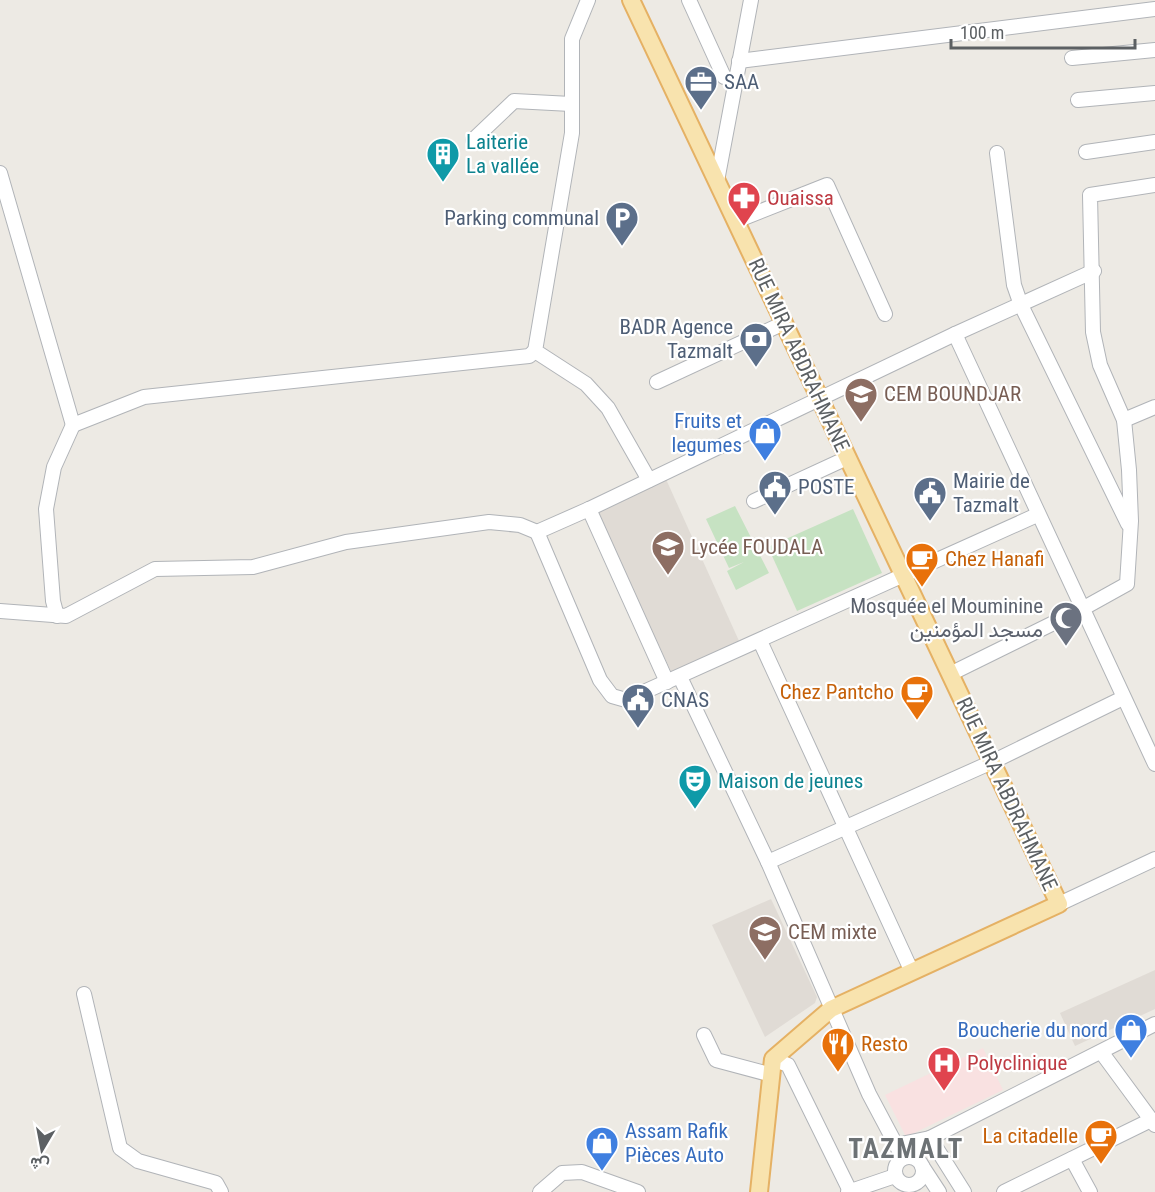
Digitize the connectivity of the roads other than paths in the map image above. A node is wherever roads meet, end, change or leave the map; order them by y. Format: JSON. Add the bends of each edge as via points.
{"nodes":[{"id":1,"x":588,"y":0,"type":"edge"},
{"id":2,"x":631,"y":0,"type":"edge"},
{"id":3,"x":689,"y":0,"type":"edge"},
{"id":4,"x":751,"y":0,"type":"edge"},
{"id":5,"x":1155,"y":9,"type":"edge"},
{"id":6,"x":1155,"y":50,"type":"edge"},
{"id":7,"x":1072,"y":58,"type":"dead end"},
{"id":8,"x":739,"y":61,"type":"junction"},
{"id":9,"x":724,"y":77,"type":"dead end"},
{"id":10,"x":1155,"y":93,"type":"edge"},
{"id":11,"x":1078,"y":100,"type":"dead end"},
{"id":12,"x":571,"y":104,"type":"junction"},
{"id":13,"x":473,"y":140,"type":"dead end"},
{"id":14,"x":1155,"y":142,"type":"edge"},
{"id":15,"x":1086,"y":152,"type":"dead end"},
{"id":16,"x":997,"y":153,"type":"dead end"},
{"id":17,"x":1,"y":177,"type":"edge"},
{"id":18,"x":717,"y":181,"type":"junction"},
{"id":19,"x":1155,"y":185,"type":"edge"},
{"id":20,"x":736,"y":221,"type":"junction"},
{"id":21,"x":1094,"y":271,"type":"junction"},
{"id":22,"x":1021,"y":305,"type":"junction"},
{"id":23,"x":885,"y":314,"type":"dead end"},
{"id":24,"x":784,"y":323,"type":"junction"},
{"id":25,"x":955,"y":334,"type":"junction"},
{"id":26,"x":536,"y":351,"type":"junction"},
{"id":27,"x":657,"y":382,"type":"dead end"},
{"id":28,"x":819,"y":398,"type":"junction"},
{"id":29,"x":1155,"y":407,"type":"edge"},
{"id":30,"x":1124,"y":420,"type":"junction"},
{"id":31,"x":73,"y":425,"type":"junction"},
{"id":32,"x":848,"y":458,"type":"junction"},
{"id":33,"x":649,"y":480,"type":"junction"},
{"id":34,"x":754,"y":501,"type":"dead end"},
{"id":35,"x":588,"y":509,"type":"junction"},
{"id":36,"x":1037,"y":515,"type":"junction"},
{"id":37,"x":1131,"y":529,"type":"junction"},
{"id":38,"x":537,"y":532,"type":"junction"},
{"id":39,"x":904,"y":576,"type":"junction"},
{"id":40,"x":1082,"y":609,"type":"junction"},
{"id":41,"x":0,"y":611,"type":"edge"},
{"id":42,"x":57,"y":616,"type":"junction"},
{"id":43,"x":760,"y":640,"type":"junction"},
{"id":44,"x":950,"y":674,"type":"junction"},
{"id":45,"x":680,"y":677,"type":"junction"},
{"id":46,"x":667,"y":682,"type":"junction"},
{"id":47,"x":1123,"y":698,"type":"junction"},
{"id":48,"x":992,"y":762,"type":"junction"},
{"id":49,"x":1155,"y":764,"type":"edge"},
{"id":50,"x":845,"y":827,"type":"junction"},
{"id":51,"x":1155,"y":858,"type":"edge"},
{"id":52,"x":768,"y":862,"type":"junction"},
{"id":53,"x":1059,"y":904,"type":"junction"},
{"id":54,"x":912,"y":972,"type":"junction"},
{"id":55,"x":84,"y":994,"type":"dead end"},
{"id":56,"x":831,"y":1010,"type":"junction"},
{"id":57,"x":1155,"y":1024,"type":"edge"},
{"id":58,"x":704,"y":1035,"type":"dead end"},
{"id":59,"x":1102,"y":1053,"type":"junction"},
{"id":60,"x":772,"y":1067,"type":"junction"},
{"id":61,"x":1153,"y":1122,"type":"edge"},
{"id":62,"x":930,"y":1138,"type":"junction"},
{"id":63,"x":908,"y":1156,"type":"junction"},
{"id":64,"x":1072,"y":1159,"type":"junction"},
{"id":65,"x":895,"y":1176,"type":"junction"},
{"id":66,"x":849,"y":1191,"type":"edge"},
{"id":67,"x":221,"y":1192,"type":"edge"},
{"id":68,"x":540,"y":1192,"type":"edge"},
{"id":69,"x":638,"y":1192,"type":"edge"},
{"id":70,"x":759,"y":1192,"type":"edge"},
{"id":71,"x":939,"y":1192,"type":"edge"},
{"id":72,"x":964,"y":1192,"type":"edge"},
{"id":73,"x":1005,"y":1192,"type":"edge"},
{"id":74,"x":1090,"y":1192,"type":"edge"}],
"edges":[{"from":1,"to":12,"type":"street","via":[[573,39]]},
{"from":2,"to":18,"type":"main road","name":"RUE MIRA ABDRAHMANE"},
{"from":3,"to":9,"type":"street"},
{"from":4,"to":8,"type":"street"},
{"from":5,"to":8,"type":"street"},
{"from":6,"to":7,"type":"street"},
{"from":8,"to":18,"type":"street"},
{"from":10,"to":11,"type":"street"},
{"from":12,"to":13,"type":"street","via":[[514,101]]},
{"from":12,"to":26,"type":"street","via":[[572,133]]},
{"from":14,"to":15,"type":"street"},
{"from":16,"to":22,"type":"street","via":[[1014,285]]},
{"from":17,"to":31,"type":"street"},
{"from":18,"to":20,"type":"main road","name":"RUE MIRA ABDRAHMANE"},
{"from":19,"to":21,"type":"street","via":[[1090,195]]},
{"from":20,"to":23,"type":"street","via":[[827,185]]},
{"from":20,"to":24,"type":"main road","name":"RUE MIRA ABDRAHMANE"},
{"from":21,"to":22,"type":"street"},
{"from":21,"to":30,"type":"street","via":[[1093,332],[1100,365]]},
{"from":22,"to":25,"type":"street"},
{"from":22,"to":37,"type":"street"},
{"from":24,"to":27,"type":"street"},
{"from":24,"to":28,"type":"main road","name":"RUE MIRA ABDRAHMANE"},
{"from":25,"to":28,"type":"street"},
{"from":25,"to":36,"type":"street"},
{"from":26,"to":31,"type":"street","via":[[529,356],[144,397]]},
{"from":26,"to":33,"type":"street","via":[[586,384],[608,408]]},
{"from":28,"to":32,"type":"main road","name":"RUE MIRA ABDRAHMANE"},
{"from":28,"to":33,"type":"street"},
{"from":29,"to":30,"type":"street"},
{"from":30,"to":37,"type":"street"},
{"from":31,"to":42,"type":"street","via":[[54,467],[46,509]]},
{"from":32,"to":34,"type":"street"},
{"from":32,"to":39,"type":"main road","name":"RUE MIRA ABDRAHMANE"},
{"from":33,"to":35,"type":"street"},
{"from":35,"to":38,"type":"street"},
{"from":35,"to":46,"type":"street"},
{"from":36,"to":39,"type":"street"},
{"from":36,"to":40,"type":"street"},
{"from":37,"to":40,"type":"street","via":[[1127,584]]},
{"from":38,"to":42,"type":"street","via":[[520,525],[489,522],[346,542],[253,567],[155,569],[66,616]]},
{"from":38,"to":46,"type":"street","via":[[600,680],[612,696],[626,700]]},
{"from":39,"to":43,"type":"street"},
{"from":39,"to":44,"type":"main road","name":"RUE MIRA ABDRAHMANE"},
{"from":40,"to":44,"type":"street"},
{"from":40,"to":47,"type":"street"},
{"from":41,"to":42,"type":"street"},
{"from":43,"to":45,"type":"street"},
{"from":43,"to":50,"type":"street"},
{"from":44,"to":48,"type":"main road","name":"RUE MIRA ABDRAHMANE"},
{"from":45,"to":46,"type":"street"},
{"from":45,"to":52,"type":"street"},
{"from":47,"to":48,"type":"street"},
{"from":47,"to":49,"type":"street"},
{"from":48,"to":50,"type":"street"},
{"from":48,"to":53,"type":"main road","name":"RUE MIRA ABDRAHMANE"},
{"from":50,"to":52,"type":"street"},
{"from":50,"to":54,"type":"street"},
{"from":51,"to":53,"type":"street"},
{"from":52,"to":56,"type":"street"},
{"from":53,"to":54,"type":"main road"},
{"from":54,"to":56,"type":"main road"},
{"from":55,"to":67,"type":"street","via":[[120,1148],[138,1161],[216,1183]]},
{"from":56,"to":60,"type":"main road"},
{"from":56,"to":63,"type":"street","via":[[869,1094]]},
{"from":57,"to":59,"type":"street"},
{"from":58,"to":60,"type":"street","via":[[716,1060]]},
{"from":59,"to":61,"type":"street"},
{"from":59,"to":62,"type":"street"},
{"from":60,"to":66,"type":"street","via":[[788,1065]]},
{"from":60,"to":70,"type":"main road"},
{"from":61,"to":64,"type":"street"},
{"from":62,"to":63,"type":"street"},
{"from":62,"to":63,"type":"street"},
{"from":62,"to":72,"type":"street"},
{"from":63,"to":65,"type":"street","via":[[895,1166]]},
{"from":63,"to":65,"type":"street","via":[[922,1176],[913,1185],[903,1184]]},
{"from":63,"to":71,"type":"street"},
{"from":64,"to":73,"type":"street"},
{"from":64,"to":74,"type":"street"},
{"from":65,"to":66,"type":"street"},
{"from":68,"to":69,"type":"street","via":[[562,1173],[582,1172]]}]}
